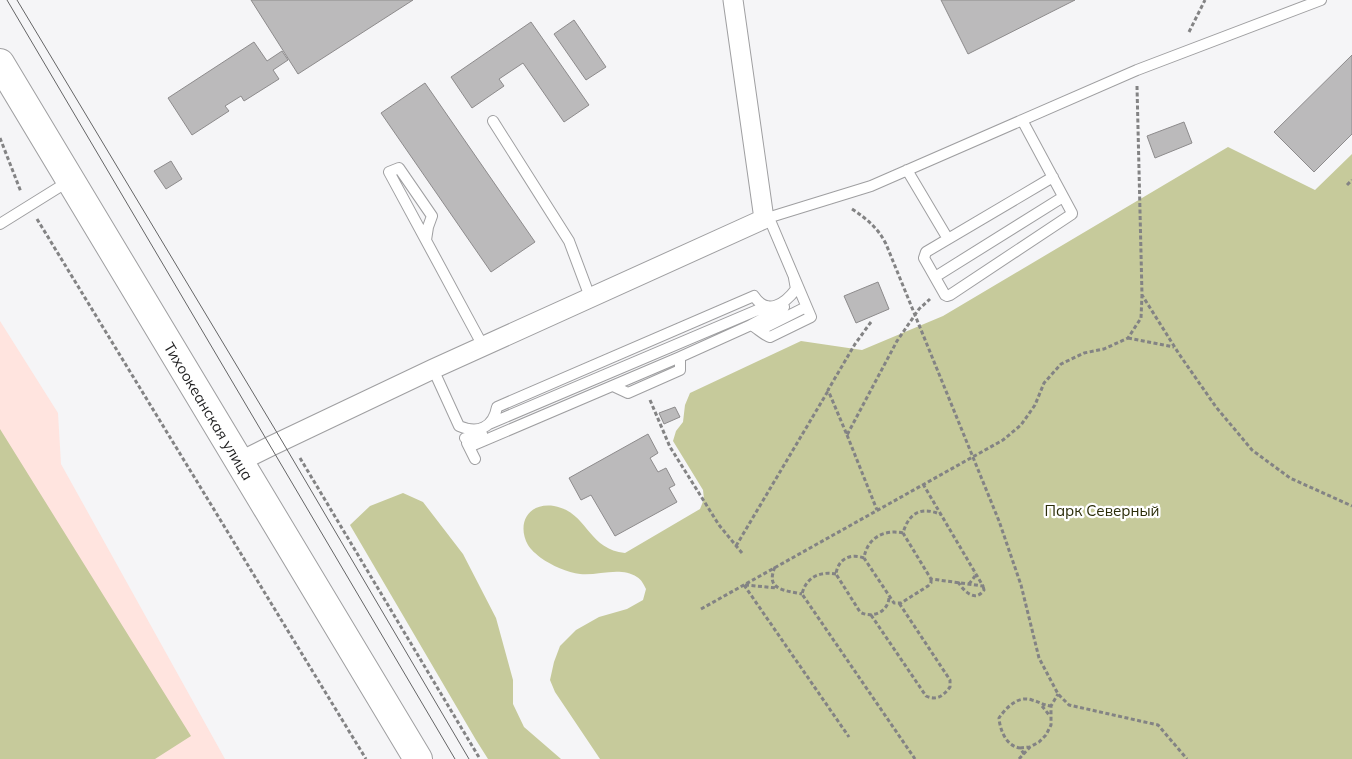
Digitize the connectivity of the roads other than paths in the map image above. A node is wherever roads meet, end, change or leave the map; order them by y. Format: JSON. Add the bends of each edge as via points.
{"nodes":[{"id":1,"x":733,"y":0,"type":"edge"},
{"id":2,"x":1321,"y":0,"type":"edge"},
{"id":3,"x":0,"y":63,"type":"edge"},
{"id":4,"x":1022,"y":120,"type":"junction"},
{"id":5,"x":493,"y":121,"type":"dead end"},
{"id":6,"x":907,"y":170,"type":"junction"},
{"id":7,"x":1052,"y":177,"type":"junction"},
{"id":8,"x":70,"y":181,"type":"junction"},
{"id":9,"x":1063,"y":197,"type":"junction"},
{"id":10,"x":766,"y":218,"type":"junction"},
{"id":11,"x":0,"y":224,"type":"edge"},
{"id":12,"x":426,"y":240,"type":"junction"},
{"id":13,"x":948,"y":240,"type":"junction"},
{"id":14,"x":935,"y":277,"type":"junction"},
{"id":15,"x":794,"y":278,"type":"junction"},
{"id":16,"x":802,"y":296,"type":"junction"},
{"id":17,"x":590,"y":297,"type":"junction"},
{"id":18,"x":750,"y":325,"type":"junction"},
{"id":19,"x":483,"y":346,"type":"junction"},
{"id":20,"x":680,"y":357,"type":"junction"},
{"id":21,"x":432,"y":369,"type":"junction"},
{"id":22,"x":613,"y":386,"type":"junction"},
{"id":23,"x":459,"y":426,"type":"junction"},
{"id":24,"x":467,"y":442,"type":"junction"},
{"id":25,"x":475,"y":459,"type":"dead end"},
{"id":26,"x":240,"y":462,"type":"junction"},
{"id":27,"x":418,"y":759,"type":"edge"}],
"edges":[{"from":1,"to":10,"type":"street"},
{"from":2,"to":4,"type":"lane","via":[[1136,70]]},
{"from":3,"to":8,"type":"main road","name":"Тихоокеанская улица"},
{"from":4,"to":6,"type":"lane"},
{"from":4,"to":7,"type":"lane"},
{"from":5,"to":17,"type":"lane","via":[[569,241]]},
{"from":6,"to":10,"type":"lane","via":[[871,186]]},
{"from":6,"to":13,"type":"lane"},
{"from":7,"to":9,"type":"lane"},
{"from":7,"to":13,"type":"lane"},
{"from":8,"to":11,"type":"lane"},
{"from":8,"to":26,"type":"main road","name":"Тихоокеанская улица"},
{"from":9,"to":14,"type":"lane"},
{"from":9,"to":14,"type":"lane","via":[[1071,215],[950,295],[943,291]]},
{"from":10,"to":15,"type":"lane"},
{"from":10,"to":17,"type":"street"},
{"from":12,"to":12,"type":"lane","via":[[417,223],[390,172],[400,168],[432,216]]},
{"from":12,"to":19,"type":"lane"},
{"from":13,"to":14,"type":"lane","via":[[924,256]]},
{"from":15,"to":16,"type":"lane"},
{"from":15,"to":23,"type":"lane","via":[[796,289],[778,306],[767,306],[754,296],[497,407],[495,417],[478,430]]},
{"from":16,"to":18,"type":"lane"},
{"from":16,"to":18,"type":"lane","via":[[806,307],[760,330]]},
{"from":17,"to":19,"type":"street"},
{"from":18,"to":20,"type":"lane"},
{"from":19,"to":21,"type":"street"},
{"from":20,"to":22,"type":"lane"},
{"from":20,"to":22,"type":"lane","via":[[680,370],[628,393]]},
{"from":21,"to":23,"type":"lane"},
{"from":21,"to":26,"type":"street"},
{"from":22,"to":24,"type":"lane","via":[[515,428]]},
{"from":23,"to":24,"type":"lane"},
{"from":24,"to":25,"type":"lane"},
{"from":26,"to":27,"type":"main road","name":"Тихоокеанская улица"}]}
